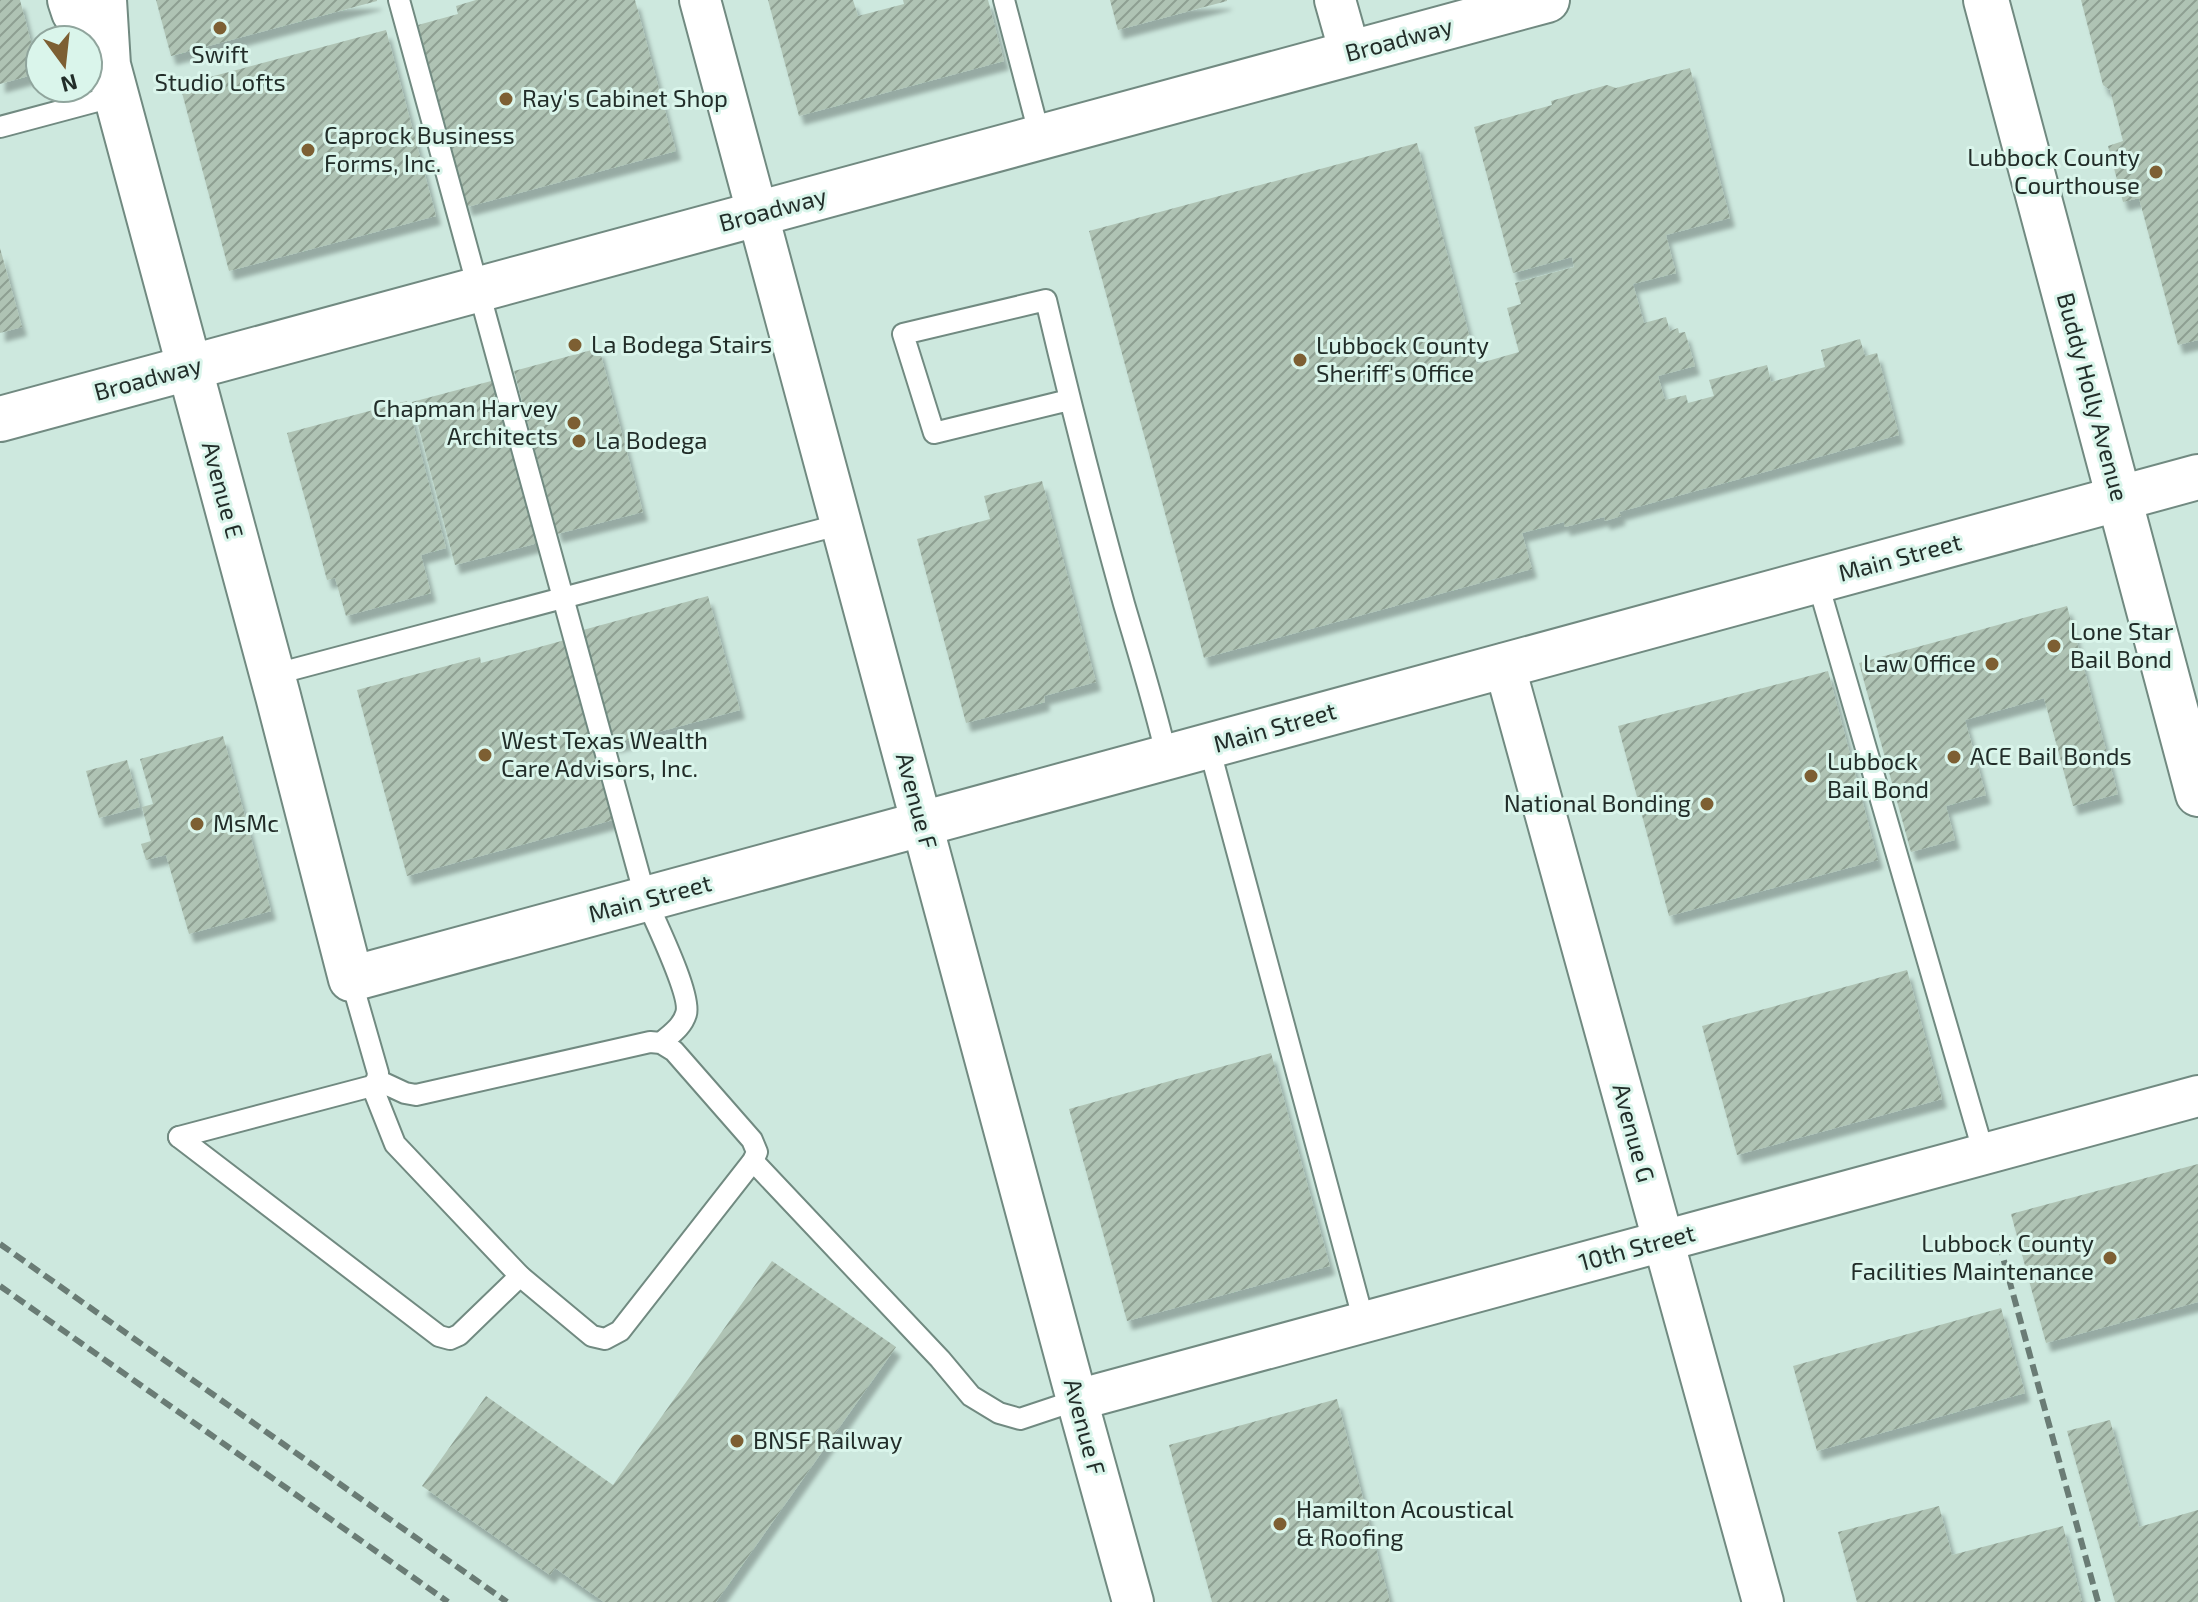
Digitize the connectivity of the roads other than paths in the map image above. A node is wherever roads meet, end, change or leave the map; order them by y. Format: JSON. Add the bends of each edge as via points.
{"nodes":[{"id":1,"x":70,"y":0,"type":"edge"},
{"id":2,"x":104,"y":0,"type":"edge"},
{"id":3,"x":399,"y":0,"type":"edge"},
{"id":4,"x":700,"y":0,"type":"edge"},
{"id":5,"x":1004,"y":0,"type":"edge"},
{"id":6,"x":1335,"y":0,"type":"edge"},
{"id":7,"x":1547,"y":0,"type":"edge"},
{"id":8,"x":1986,"y":0,"type":"edge"},
{"id":9,"x":1350,"y":53,"type":"junction"},
{"id":10,"x":112,"y":80,"type":"junction"},
{"id":11,"x":0,"y":127,"type":"edge"},
{"id":12,"x":1040,"y":137,"type":"junction"},
{"id":13,"x":759,"y":214,"type":"junction"},
{"id":14,"x":480,"y":289,"type":"junction"},
{"id":15,"x":189,"y":368,"type":"junction"},
{"id":16,"x":1069,"y":400,"type":"junction"},
{"id":17,"x":0,"y":419,"type":"edge"},
{"id":18,"x":2198,"y":477,"type":"edge"},
{"id":19,"x":2119,"y":498,"type":"junction"},
{"id":20,"x":842,"y":524,"type":"junction"},
{"id":21,"x":1817,"y":580,"type":"junction"},
{"id":22,"x":564,"y":598,"type":"junction"},
{"id":23,"x":1504,"y":664,"type":"junction"},
{"id":24,"x":272,"y":675,"type":"junction"},
{"id":25,"x":1209,"y":747,"type":"junction"},
{"id":26,"x":1167,"y":758,"type":"junction"},
{"id":27,"x":2198,"y":794,"type":"edge"},
{"id":28,"x":922,"y":826,"type":"junction"},
{"id":29,"x":646,"y":900,"type":"junction"},
{"id":30,"x":351,"y":979,"type":"junction"},
{"id":31,"x":661,"y":1043,"type":"junction"},
{"id":32,"x":374,"y":1083,"type":"junction"},
{"id":33,"x":2198,"y":1096,"type":"edge"},
{"id":34,"x":1984,"y":1154,"type":"junction"},
{"id":35,"x":753,"y":1161,"type":"junction"},
{"id":36,"x":1662,"y":1241,"type":"junction"},
{"id":37,"x":520,"y":1276,"type":"junction"},
{"id":38,"x":1364,"y":1322,"type":"junction"},
{"id":39,"x":1077,"y":1400,"type":"junction"},
{"id":40,"x":1133,"y":1602,"type":"edge"},
{"id":41,"x":1763,"y":1602,"type":"edge"}],
"edges":[{"from":1,"to":10,"type":"main road"},
{"from":2,"to":10,"type":"main road","name":"Avenue E"},
{"from":3,"to":14,"type":"lane"},
{"from":4,"to":13,"type":"street","name":"Avenue F"},
{"from":5,"to":12,"type":"lane"},
{"from":6,"to":9,"type":"street"},
{"from":7,"to":9,"type":"main road","name":"Broadway"},
{"from":8,"to":19,"type":"main road","name":"Buddy Holly Avenue"},
{"from":9,"to":12,"type":"main road","name":"Broadway"},
{"from":10,"to":11,"type":"lane"},
{"from":10,"to":15,"type":"main road","name":"Avenue E"},
{"from":12,"to":13,"type":"main road","name":"Broadway"},
{"from":13,"to":14,"type":"main road","name":"Broadway"},
{"from":13,"to":20,"type":"street","name":"Avenue F"},
{"from":14,"to":15,"type":"main road","name":"Broadway"},
{"from":14,"to":22,"type":"lane"},
{"from":15,"to":17,"type":"main road","name":"Broadway"},
{"from":15,"to":24,"type":"main road","name":"Avenue E"},
{"from":16,"to":16,"type":"lane","via":[[1046,300],[903,334],[934,433]]},
{"from":16,"to":26,"type":"lane"},
{"from":18,"to":19,"type":"main road","name":"Main Street"},
{"from":19,"to":21,"type":"main road","name":"Main Street"},
{"from":19,"to":27,"type":"main road","name":"Buddy Holly Avenue"},
{"from":20,"to":22,"type":"lane"},
{"from":20,"to":28,"type":"street","name":"Avenue F"},
{"from":21,"to":23,"type":"main road","name":"Main Street"},
{"from":21,"to":34,"type":"lane"},
{"from":22,"to":24,"type":"lane"},
{"from":22,"to":29,"type":"lane"},
{"from":23,"to":25,"type":"main road","name":"Main Street"},
{"from":23,"to":36,"type":"street","name":"Avenue G"},
{"from":24,"to":30,"type":"main road","name":"Avenue E"},
{"from":25,"to":26,"type":"main road","name":"Main Street"},
{"from":25,"to":38,"type":"lane"},
{"from":26,"to":28,"type":"main road","name":"Main Street"},
{"from":28,"to":29,"type":"main road","name":"Main Street"},
{"from":28,"to":39,"type":"street","name":"Avenue F"},
{"from":29,"to":30,"type":"main road","name":"Main Street"},
{"from":29,"to":31,"type":"lane","via":[[688,1011]]},
{"from":30,"to":32,"type":"lane","via":[[378,1073]]},
{"from":31,"to":32,"type":"lane","via":[[416,1095]]},
{"from":31,"to":35,"type":"lane","via":[[674,1051],[752,1140],[757,1152]]},
{"from":32,"to":37,"type":"lane","via":[[395,1144]]},
{"from":32,"to":37,"type":"lane","via":[[179,1137],[439,1336],[459,1335]]},
{"from":33,"to":34,"type":"street","name":"10th Street"},
{"from":34,"to":36,"type":"street","name":"10th Street"},
{"from":35,"to":37,"type":"lane","via":[[620,1331],[605,1339],[592,1336]]},
{"from":35,"to":39,"type":"lane","via":[[971,1396],[1020,1419]]},
{"from":36,"to":38,"type":"street","name":"10th Street"},
{"from":36,"to":41,"type":"street","name":"Avenue G"},
{"from":38,"to":39,"type":"street","name":"10th Street"},
{"from":39,"to":40,"type":"street","name":"Avenue F"}]}
